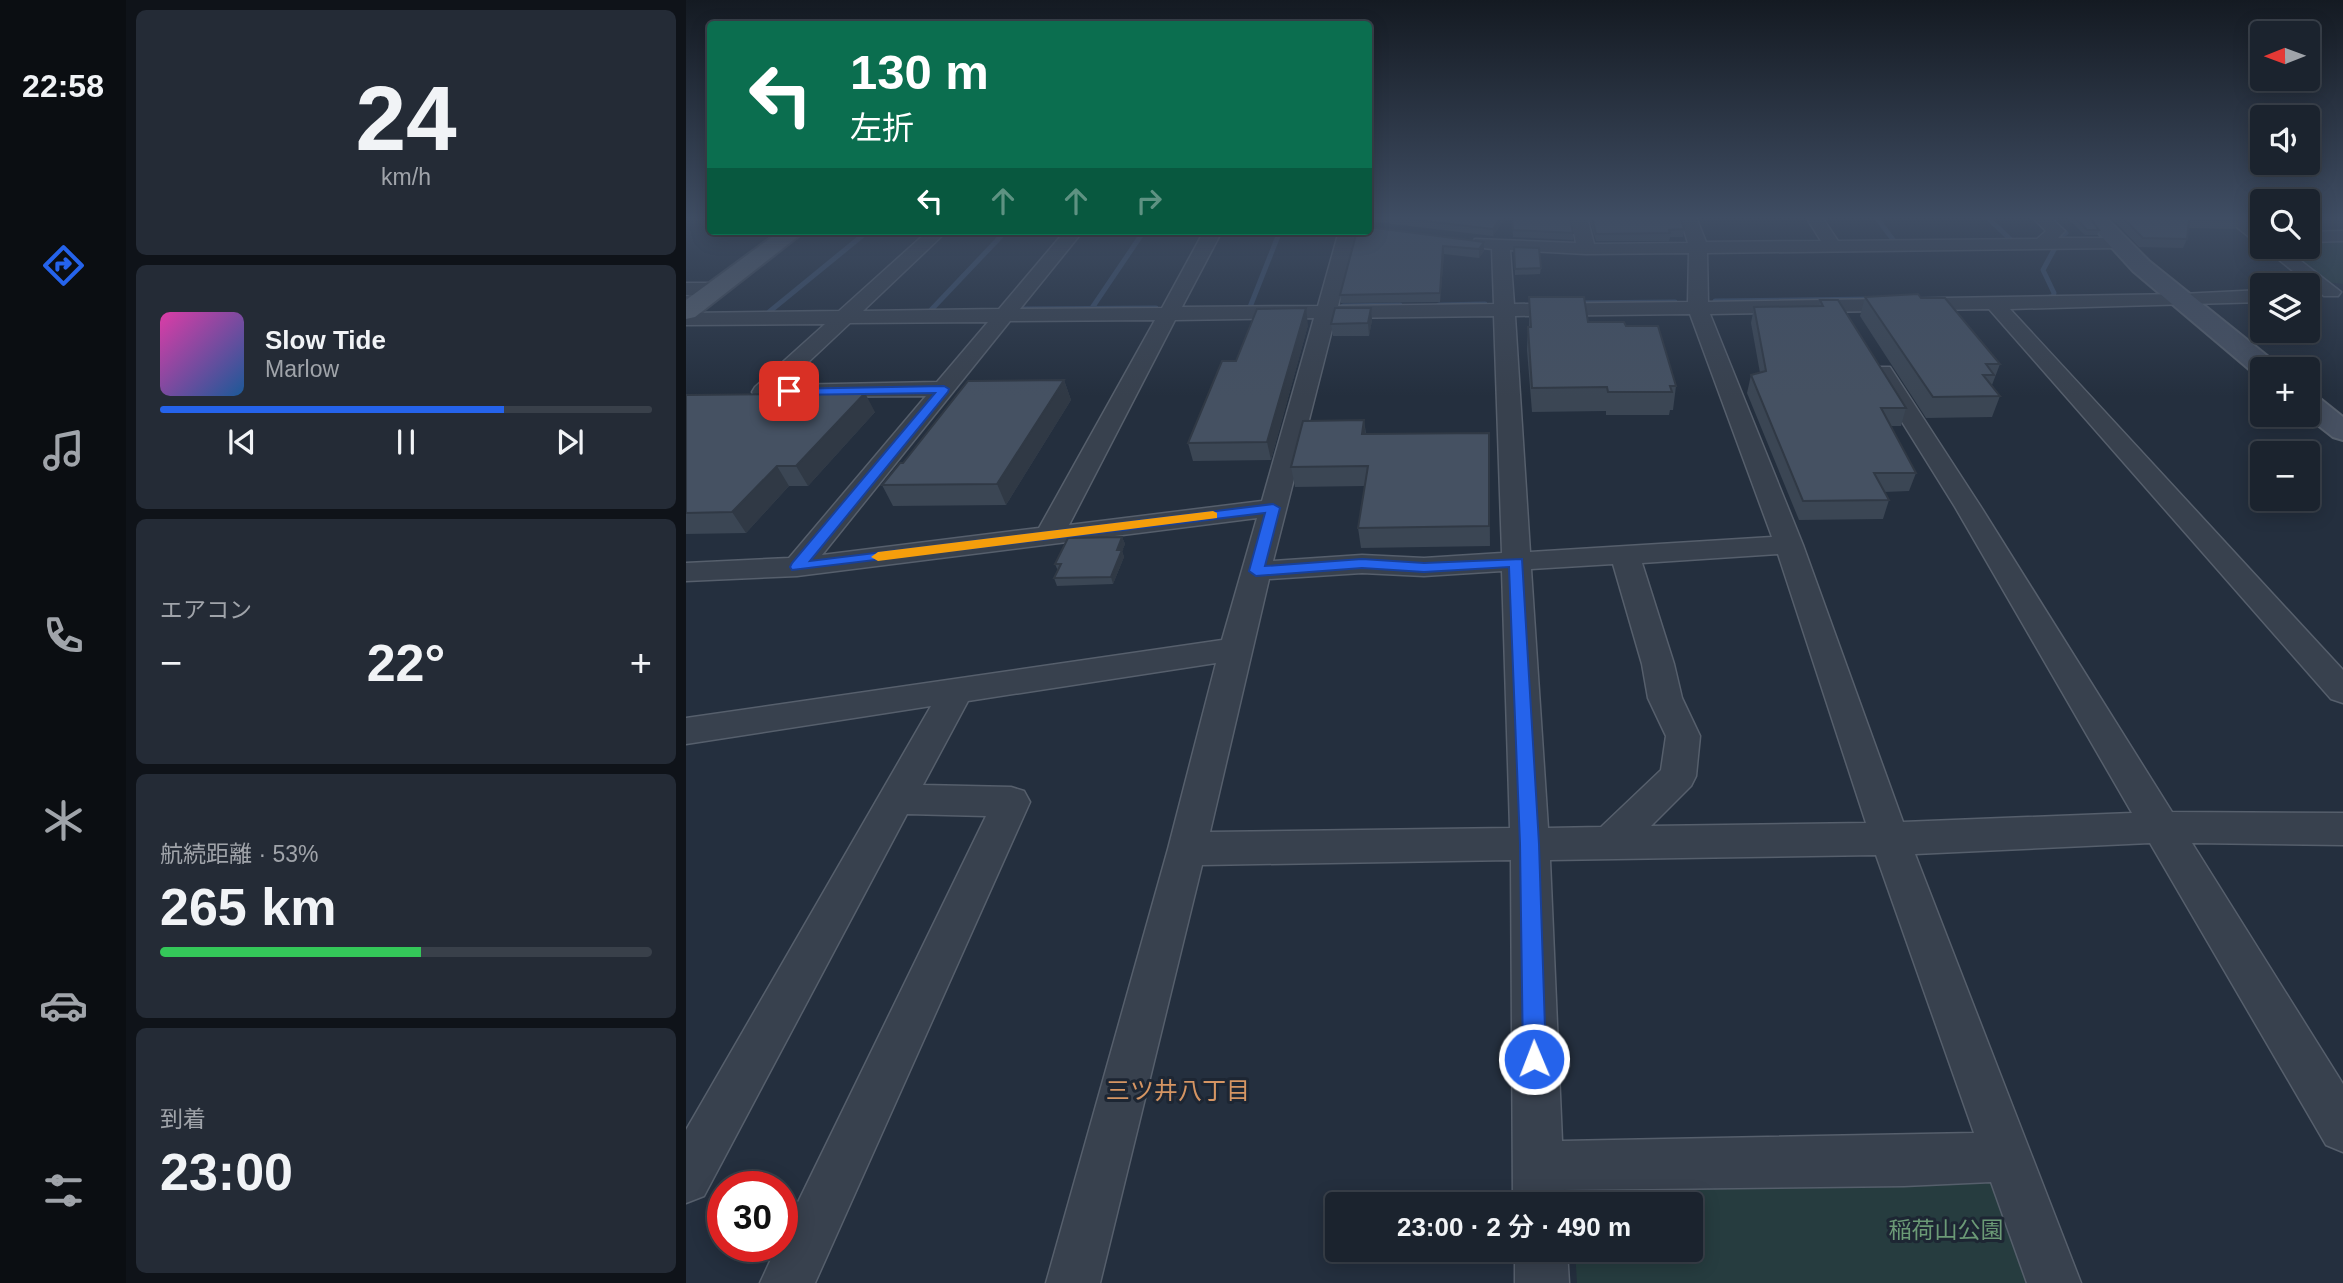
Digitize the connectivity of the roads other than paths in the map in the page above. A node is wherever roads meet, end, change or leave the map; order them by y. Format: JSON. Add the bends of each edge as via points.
{"nodes":[{"id":1,"x":732,"y":277,"type":"edge"},
{"id":2,"x":888,"y":277,"type":"edge"},
{"id":3,"x":1036,"y":277,"type":"edge"},
{"id":4,"x":1189,"y":277,"type":"edge"},
{"id":5,"x":1336,"y":277,"type":"edge"},
{"id":6,"x":1502,"y":277,"type":"edge"},
{"id":7,"x":1696,"y":277,"type":"edge"},
{"id":8,"x":2155,"y":277,"type":"edge"},
{"id":9,"x":2315,"y":277,"type":"edge"},
{"id":10,"x":686,"y":289,"type":"edge"},
{"id":11,"x":716,"y":289,"type":"junction"},
{"id":12,"x":2337,"y":292,"type":"edge"},
{"id":13,"x":2250,"y":297,"type":"edge"},
{"id":14,"x":2181,"y":300,"type":"junction"},
{"id":15,"x":1994,"y":303,"type":"junction"},
{"id":16,"x":1840,"y":306,"type":"junction"},
{"id":17,"x":1698,"y":308,"type":"junction"},
{"id":18,"x":1504,"y":310,"type":"junction"},
{"id":19,"x":686,"y":312,"type":"edge"},
{"id":20,"x":1326,"y":312,"type":"junction"},
{"id":21,"x":1169,"y":314,"type":"junction"},
{"id":22,"x":1004,"y":316,"type":"junction"},
{"id":23,"x":844,"y":317,"type":"junction"},
{"id":24,"x":686,"y":319,"type":"edge"},
{"id":25,"x":2251,"y":357,"type":"edge"},
{"id":26,"x":944,"y":389,"type":"junction"},
{"id":27,"x":2320,"y":413,"type":"edge"},
{"id":28,"x":2343,"y":431,"type":"edge"},
{"id":29,"x":1273,"y":508,"type":"junction"},
{"id":30,"x":1049,"y":536,"type":"junction"},
{"id":31,"x":1789,"y":545,"type":"junction"},
{"id":32,"x":1625,"y":555,"type":"junction"},
{"id":33,"x":1516,"y":562,"type":"junction"},
{"id":34,"x":797,"y":567,"type":"junction"},
{"id":35,"x":1256,"y":571,"type":"junction"},
{"id":36,"x":686,"y":572,"type":"edge"},
{"id":37,"x":1235,"y":649,"type":"junction"},
{"id":38,"x":957,"y":690,"type":"junction"},
{"id":39,"x":2343,"y":691,"type":"edge"},
{"id":40,"x":686,"y":731,"type":"edge"},
{"id":41,"x":897,"y":799,"type":"junction"},
{"id":42,"x":2163,"y":827,"type":"junction"},
{"id":43,"x":2343,"y":830,"type":"edge"},
{"id":44,"x":1889,"y":839,"type":"junction"},
{"id":45,"x":1611,"y":843,"type":"junction"},
{"id":46,"x":1530,"y":844,"type":"junction"},
{"id":47,"x":1187,"y":849,"type":"junction"},
{"id":48,"x":2343,"y":1128,"type":"edge"},
{"id":49,"x":2008,"y":1156,"type":"junction"},
{"id":50,"x":686,"y":1178,"type":"edge"},
{"id":51,"x":1538,"y":1185,"type":"edge"},
{"id":52,"x":1541,"y":1262,"type":"edge"},
{"id":53,"x":787,"y":1283,"type":"edge"},
{"id":54,"x":1073,"y":1283,"type":"edge"},
{"id":55,"x":1542,"y":1283,"type":"edge"},
{"id":56,"x":2054,"y":1283,"type":"edge"}],
"edges":[{"from":1,"to":11,"type":"main road"},
{"from":2,"to":23,"type":"street"},
{"from":3,"to":22,"type":"street"},
{"from":4,"to":21,"type":"street"},
{"from":5,"to":20,"type":"street"},
{"from":6,"to":18,"type":"street"},
{"from":7,"to":17,"type":"street"},
{"from":8,"to":14,"type":"street"},
{"from":9,"to":12,"type":"street"},
{"from":10,"to":11,"type":"street"},
{"from":11,"to":19,"type":"main road"},
{"from":13,"to":14,"type":"street"},
{"from":14,"to":15,"type":"street"},
{"from":14,"to":25,"type":"street"},
{"from":15,"to":16,"type":"street"},
{"from":15,"to":39,"type":"street"},
{"from":16,"to":17,"type":"street"},
{"from":16,"to":42,"type":"street"},
{"from":17,"to":18,"type":"street"},
{"from":17,"to":31,"type":"street"},
{"from":18,"to":20,"type":"street"},
{"from":18,"to":33,"type":"street"},
{"from":20,"to":21,"type":"street"},
{"from":20,"to":29,"type":"street"},
{"from":21,"to":22,"type":"street"},
{"from":21,"to":30,"type":"street"},
{"from":22,"to":23,"type":"street"},
{"from":22,"to":26,"type":"street"},
{"from":23,"to":24,"type":"street"},
{"from":23,"to":26,"type":"street","via":[[764,392]]},
{"from":26,"to":34,"type":"street"},
{"from":27,"to":28,"type":"street"},
{"from":29,"to":30,"type":"street"},
{"from":29,"to":35,"type":"street"},
{"from":30,"to":34,"type":"street"},
{"from":31,"to":32,"type":"street"},
{"from":31,"to":44,"type":"street"},
{"from":32,"to":33,"type":"street"},
{"from":32,"to":45,"type":"street","via":[[1665,698],[1683,736],[1678,776]]},
{"from":33,"to":35,"type":"street"},
{"from":33,"to":46,"type":"street"},
{"from":34,"to":36,"type":"street"},
{"from":35,"to":37,"type":"street"},
{"from":37,"to":38,"type":"street"},
{"from":37,"to":47,"type":"street"},
{"from":38,"to":40,"type":"street"},
{"from":38,"to":41,"type":"street"},
{"from":41,"to":50,"type":"street"},
{"from":41,"to":53,"type":"street","via":[[1011,802]]},
{"from":42,"to":43,"type":"street"},
{"from":42,"to":44,"type":"street"},
{"from":42,"to":48,"type":"street"},
{"from":44,"to":45,"type":"street"},
{"from":44,"to":49,"type":"street"},
{"from":45,"to":46,"type":"street"},
{"from":46,"to":47,"type":"street"},
{"from":46,"to":51,"type":"street"},
{"from":47,"to":54,"type":"street"},
{"from":49,"to":51,"type":"street"},
{"from":49,"to":56,"type":"street"},
{"from":52,"to":55,"type":"street"}]}
